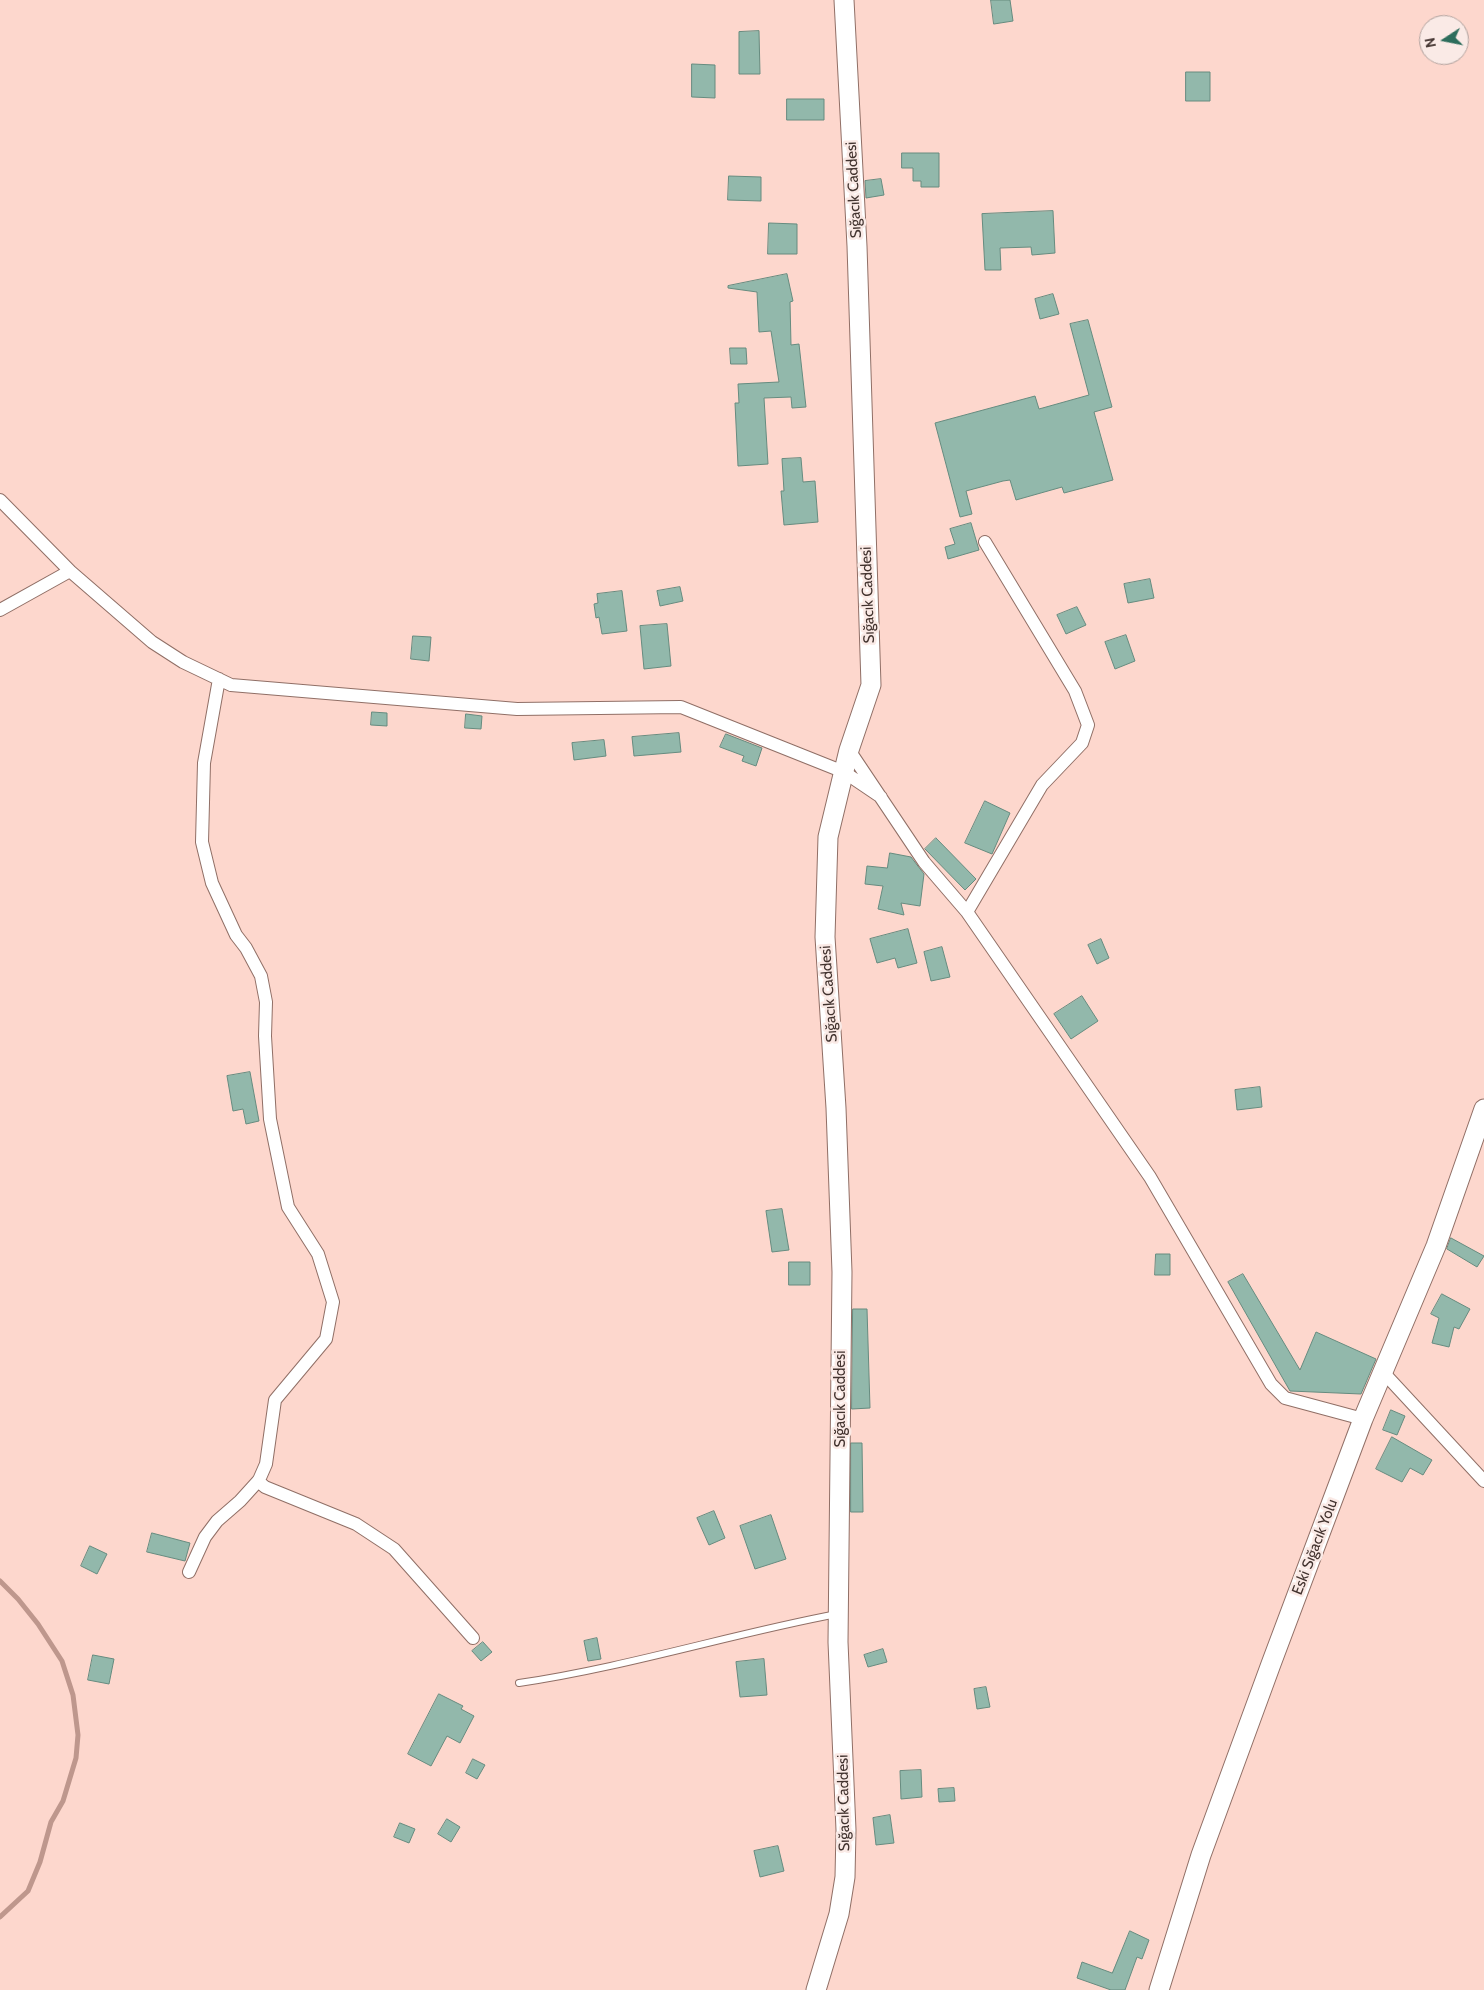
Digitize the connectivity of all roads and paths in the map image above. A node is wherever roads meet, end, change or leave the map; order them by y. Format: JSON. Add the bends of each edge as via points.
{"nodes":[{"id":1,"x":844,"y":0,"type":"edge"},
{"id":2,"x":0,"y":500,"type":"edge"},
{"id":3,"x":985,"y":542,"type":"dead end"},
{"id":4,"x":70,"y":571,"type":"junction"},
{"id":5,"x":0,"y":610,"type":"edge"},
{"id":6,"x":219,"y":679,"type":"junction"},
{"id":7,"x":850,"y":750,"type":"junction"},
{"id":8,"x":844,"y":772,"type":"junction"},
{"id":9,"x":881,"y":797,"type":"junction"},
{"id":10,"x":967,"y":912,"type":"junction"},
{"id":11,"x":1484,"y":1109,"type":"edge"},
{"id":12,"x":1383,"y":1372,"type":"junction"},
{"id":13,"x":1363,"y":1419,"type":"junction"},
{"id":14,"x":1484,"y":1480,"type":"edge"},
{"id":15,"x":258,"y":1481,"type":"junction"},
{"id":16,"x":190,"y":1572,"type":"dead end"},
{"id":17,"x":839,"y":1614,"type":"junction"},
{"id":18,"x":473,"y":1638,"type":"dead end"},
{"id":19,"x":519,"y":1683,"type":"dead end"},
{"id":20,"x":816,"y":1990,"type":"edge"},
{"id":21,"x":1159,"y":1990,"type":"edge"}],
"edges":[{"from":1,"to":7,"type":"street","name":"Sığacık Caddesi","via":[[857,246],[871,685]]},
{"from":2,"to":4,"type":"street"},
{"from":3,"to":10,"type":"street","via":[[1075,691],[1088,725],[1082,743],[1042,785]]},
{"from":4,"to":5,"type":"street"},
{"from":4,"to":6,"type":"street","via":[[152,642],[183,662]]},
{"from":6,"to":8,"type":"street","via":[[231,685],[517,709],[681,707]]},
{"from":6,"to":15,"type":"street","via":[[204,764],[202,842],[212,882],[236,935],[261,976],[266,1002],[270,1119],[288,1207],[318,1254],[333,1302],[326,1339],[275,1400],[266,1464]]},
{"from":7,"to":8,"type":"street","name":"Sığacık Caddesi"},
{"from":7,"to":9,"type":"street"},
{"from":8,"to":9,"type":"street"},
{"from":8,"to":17,"type":"street","name":"Sığacık Caddesi","via":[[828,837],[825,937],[842,1272]]},
{"from":9,"to":10,"type":"street","via":[[924,862]]},
{"from":10,"to":13,"type":"street","via":[[1150,1177],[1272,1384],[1285,1398]]},
{"from":11,"to":12,"type":"street","name":"Eski Sığacık Yolu","via":[[1436,1246]]},
{"from":12,"to":13,"type":"street","name":"Eski Sığacık Yolu"},
{"from":12,"to":14,"type":"street"},
{"from":13,"to":21,"type":"street","name":"Eski Sığacık Yolu","via":[[1201,1855]]},
{"from":15,"to":16,"type":"street","via":[[205,1537]]},
{"from":15,"to":18,"type":"street","via":[[265,1487],[356,1524],[394,1549]]},
{"from":17,"to":19,"type":"lane","via":[[573,1675]]},
{"from":17,"to":20,"type":"street","name":"Sığacık Caddesi","via":[[845,1877],[839,1914]]}]}
